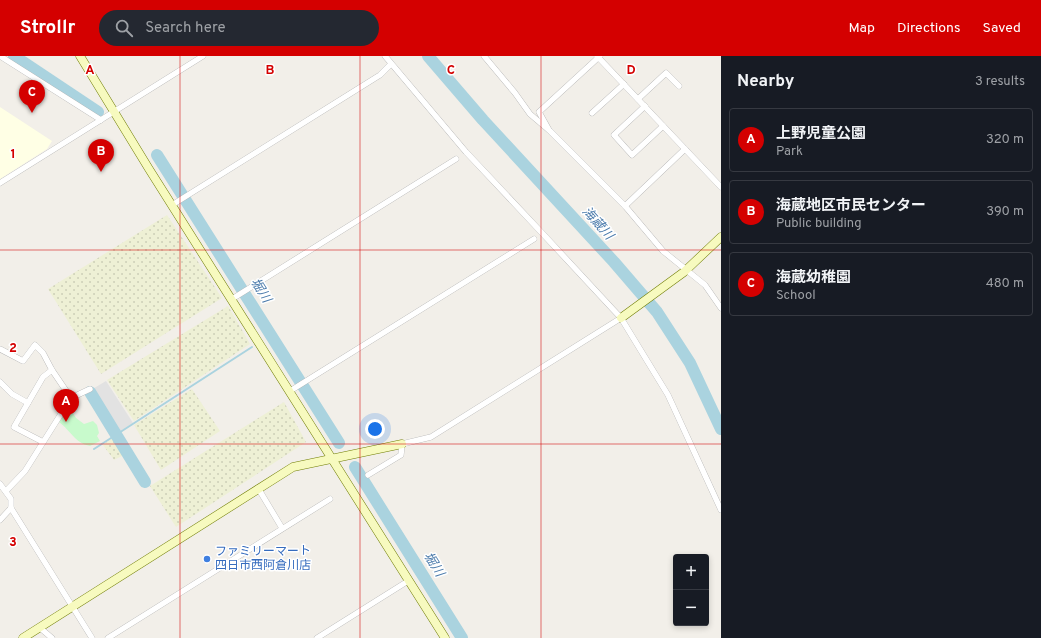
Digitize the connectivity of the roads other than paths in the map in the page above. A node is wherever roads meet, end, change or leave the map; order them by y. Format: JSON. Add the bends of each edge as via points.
{"nodes":[{"id":1,"x":80,"y":56,"type":"edge"},
{"id":2,"x":203,"y":56,"type":"edge"},
{"id":3,"x":384,"y":56,"type":"edge"},
{"id":4,"x":484,"y":56,"type":"edge"},
{"id":5,"x":599,"y":56,"type":"edge"},
{"id":6,"x":2,"y":57,"type":"edge"},
{"id":7,"x":391,"y":64,"type":"junction"},
{"id":8,"x":624,"y":84,"type":"junction"},
{"id":9,"x":679,"y":86,"type":"dead end"},
{"id":10,"x":638,"y":99,"type":"junction"},
{"id":11,"x":645,"y":106,"type":"junction"},
{"id":12,"x":114,"y":111,"type":"junction"},
{"id":13,"x":592,"y":113,"type":"dead end"},
{"id":14,"x":101,"y":120,"type":"junction"},
{"id":15,"x":663,"y":126,"type":"junction"},
{"id":16,"x":550,"y":131,"type":"junction"},
{"id":17,"x":684,"y":149,"type":"junction"},
{"id":18,"x":456,"y":159,"type":"dead end"},
{"id":19,"x":0,"y":182,"type":"edge"},
{"id":20,"x":721,"y":187,"type":"edge"},
{"id":21,"x":176,"y":203,"type":"junction"},
{"id":22,"x":625,"y":206,"type":"junction"},
{"id":23,"x":721,"y":237,"type":"edge"},
{"id":24,"x":534,"y":240,"type":"dead end"},
{"id":25,"x":686,"y":271,"type":"junction"},
{"id":26,"x":235,"y":298,"type":"junction"},
{"id":27,"x":721,"y":308,"type":"edge"},
{"id":28,"x":621,"y":318,"type":"junction"},
{"id":29,"x":0,"y":349,"type":"edge"},
{"id":30,"x":52,"y":370,"type":"junction"},
{"id":31,"x":0,"y":382,"type":"edge"},
{"id":32,"x":90,"y":389,"type":"dead end"},
{"id":33,"x":293,"y":390,"type":"junction"},
{"id":34,"x":71,"y":398,"type":"junction"},
{"id":35,"x":28,"y":403,"type":"junction"},
{"id":36,"x":43,"y":442,"type":"junction"},
{"id":37,"x":402,"y":444,"type":"junction"},
{"id":38,"x":331,"y":458,"type":"junction"},
{"id":39,"x":368,"y":475,"type":"dead end"},
{"id":40,"x":0,"y":484,"type":"edge"},
{"id":41,"x":258,"y":488,"type":"junction"},
{"id":42,"x":6,"y":491,"type":"junction"},
{"id":43,"x":330,"y":499,"type":"dead end"},
{"id":44,"x":11,"y":508,"type":"junction"},
{"id":45,"x":721,"y":510,"type":"edge"},
{"id":46,"x":0,"y":520,"type":"edge"},
{"id":47,"x":282,"y":528,"type":"junction"},
{"id":48,"x":408,"y":581,"type":"junction"},
{"id":49,"x":73,"y":606,"type":"junction"},
{"id":50,"x":39,"y":627,"type":"junction"},
{"id":51,"x":23,"y":638,"type":"edge"},
{"id":52,"x":52,"y":638,"type":"edge"},
{"id":53,"x":92,"y":638,"type":"edge"},
{"id":54,"x":108,"y":638,"type":"edge"},
{"id":55,"x":317,"y":638,"type":"edge"},
{"id":56,"x":445,"y":638,"type":"edge"}],
"edges":[{"from":1,"to":12,"type":"street"},
{"from":2,"to":12,"type":"street"},
{"from":3,"to":7,"type":"street"},
{"from":4,"to":16,"type":"street","via":[[530,114]]},
{"from":5,"to":8,"type":"street"},
{"from":5,"to":16,"type":"street","via":[[539,112]]},
{"from":6,"to":14,"type":"street"},
{"from":7,"to":21,"type":"street","via":[[380,75]]},
{"from":7,"to":28,"type":"street","via":[[466,152]]},
{"from":8,"to":10,"type":"street"},
{"from":8,"to":13,"type":"street"},
{"from":9,"to":10,"type":"street","via":[[666,72]]},
{"from":10,"to":11,"type":"street"},
{"from":11,"to":15,"type":"street"},
{"from":11,"to":15,"type":"street","via":[[614,135],[632,155]]},
{"from":12,"to":14,"type":"street"},
{"from":12,"to":21,"type":"street"},
{"from":14,"to":19,"type":"street"},
{"from":15,"to":17,"type":"street"},
{"from":16,"to":22,"type":"street"},
{"from":17,"to":20,"type":"street"},
{"from":17,"to":22,"type":"street"},
{"from":18,"to":26,"type":"street"},
{"from":21,"to":26,"type":"street"},
{"from":22,"to":25,"type":"street","via":[[663,251]]},
{"from":23,"to":25,"type":"street"},
{"from":24,"to":33,"type":"street"},
{"from":25,"to":27,"type":"street","via":[[711,292]]},
{"from":25,"to":28,"type":"street"},
{"from":26,"to":33,"type":"street"},
{"from":28,"to":37,"type":"street","via":[[430,437]]},
{"from":28,"to":45,"type":"street","via":[[668,395]]},
{"from":29,"to":30,"type":"street","via":[[22,361],[35,345],[43,353]]},
{"from":30,"to":34,"type":"street"},
{"from":30,"to":35,"type":"street","via":[[42,377]]},
{"from":31,"to":35,"type":"street","via":[[12,394]]},
{"from":32,"to":34,"type":"street"},
{"from":33,"to":38,"type":"street"},
{"from":34,"to":36,"type":"street"},
{"from":35,"to":36,"type":"street","via":[[14,427]]},
{"from":36,"to":42,"type":"street","via":[[25,471]]},
{"from":37,"to":38,"type":"street"},
{"from":37,"to":39,"type":"street","via":[[401,455]]},
{"from":38,"to":41,"type":"street","via":[[293,467]]},
{"from":38,"to":48,"type":"street"},
{"from":40,"to":42,"type":"street"},
{"from":41,"to":47,"type":"street"},
{"from":41,"to":49,"type":"street"},
{"from":42,"to":44,"type":"street","via":[[11,499]]},
{"from":43,"to":47,"type":"street"},
{"from":44,"to":46,"type":"street"},
{"from":44,"to":49,"type":"street"},
{"from":47,"to":54,"type":"street"},
{"from":48,"to":55,"type":"street"},
{"from":48,"to":56,"type":"street"},
{"from":49,"to":50,"type":"street"},
{"from":49,"to":53,"type":"street"},
{"from":50,"to":51,"type":"street"},
{"from":50,"to":52,"type":"street"}]}
